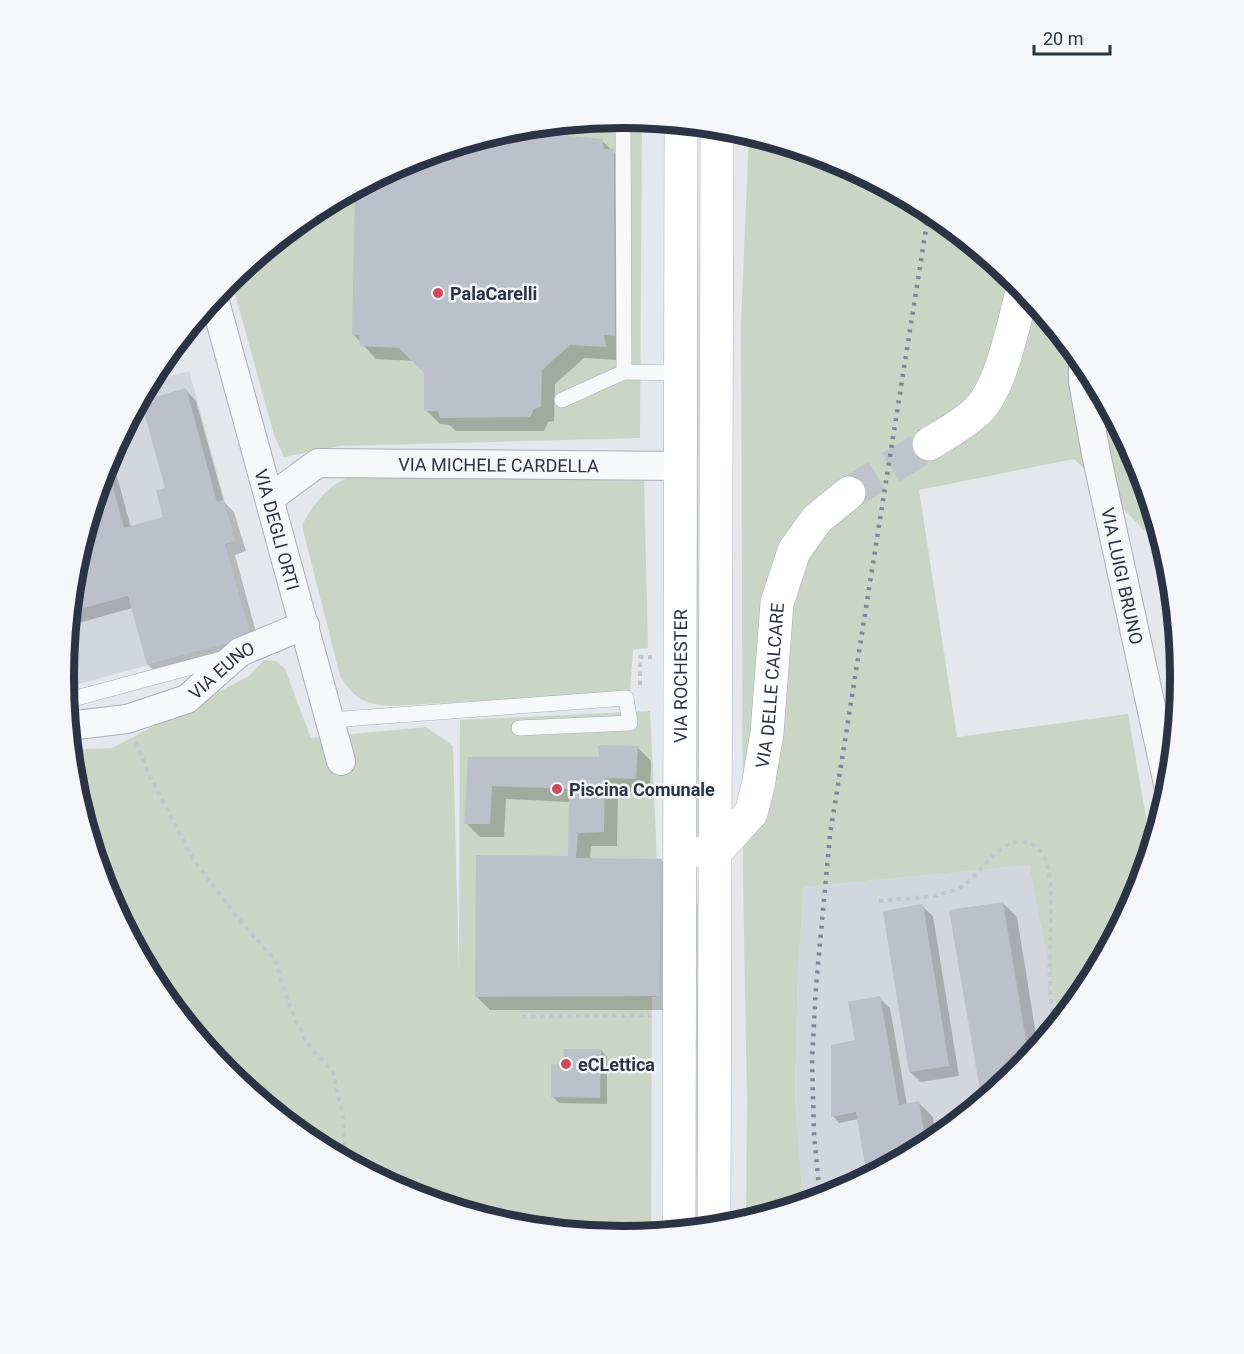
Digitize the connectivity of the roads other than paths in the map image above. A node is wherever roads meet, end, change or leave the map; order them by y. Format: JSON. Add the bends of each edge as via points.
{"nodes":[{"id":1,"x":623,"y":128,"type":"edge"},
{"id":2,"x":681,"y":132,"type":"edge"},
{"id":3,"x":717,"y":137,"type":"edge"},
{"id":4,"x":1020,"y":300,"type":"edge"},
{"id":5,"x":217,"y":308,"type":"edge"},
{"id":6,"x":624,"y":372,"type":"junction"},
{"id":7,"x":680,"y":373,"type":"junction"},
{"id":8,"x":1083,"y":380,"type":"edge"},
{"id":9,"x":562,"y":400,"type":"dead end"},
{"id":10,"x":929,"y":444,"type":"tunnel mouth"},
{"id":11,"x":680,"y":466,"type":"junction"},
{"id":12,"x":849,"y":493,"type":"tunnel mouth"},
{"id":13,"x":270,"y":498,"type":"junction"},
{"id":14,"x":305,"y":625,"type":"junction"},
{"id":15,"x":237,"y":655,"type":"junction"},
{"id":16,"x":75,"y":698,"type":"edge"},
{"id":17,"x":330,"y":720,"type":"junction"},
{"id":18,"x":76,"y":725,"type":"edge"},
{"id":19,"x":519,"y":729,"type":"dead end"},
{"id":20,"x":341,"y":761,"type":"dead end"},
{"id":21,"x":1163,"y":764,"type":"edge"},
{"id":22,"x":680,"y":852,"type":"junction"},
{"id":23,"x":715,"y":852,"type":"junction"},
{"id":24,"x":714,"y":1218,"type":"edge"},
{"id":25,"x":679,"y":1222,"type":"edge"}],
"edges":[{"from":1,"to":6,"type":"lane"},
{"from":2,"to":7,"type":"main road","name":"VIA ROCHESTER"},
{"from":3,"to":23,"type":"main road","name":"VIA ROCHESTER"},
{"from":4,"to":10,"type":"main road","via":[[990,395],[976,412]]},
{"from":5,"to":13,"type":"street","name":"VIA DEGLI ORTI"},
{"from":6,"to":7,"type":"lane"},
{"from":6,"to":9,"type":"lane"},
{"from":7,"to":11,"type":"main road","name":"VIA ROCHESTER"},
{"from":8,"to":21,"type":"street","name":"VIA LUIGI BRUNO"},
{"from":11,"to":13,"type":"street","name":"VIA MICHELE CARDELLA","via":[[318,463]]},
{"from":11,"to":22,"type":"main road","name":"VIA ROCHESTER"},
{"from":12,"to":23,"type":"main road","name":"VIA DELLE CALCARE","via":[[817,519],[794,551],[777,603],[767,733],[751,813]]},
{"from":13,"to":14,"type":"street","name":"VIA DEGLI ORTI"},
{"from":14,"to":15,"type":"street","name":"VIA EUNO"},
{"from":14,"to":17,"type":"street","name":"VIA DEGLI ORTI"},
{"from":15,"to":16,"type":"lane"},
{"from":15,"to":18,"type":"street","name":"VIA EUNO","via":[[187,699],[127,719]]},
{"from":17,"to":19,"type":"lane","via":[[626,698],[630,723]]},
{"from":17,"to":20,"type":"street","name":"VIA DEGLI ORTI"},
{"from":22,"to":23,"type":"main road"},
{"from":22,"to":25,"type":"main road","name":"VIA ROCHESTER"},
{"from":23,"to":24,"type":"main road","name":"VIA ROCHESTER"}]}
